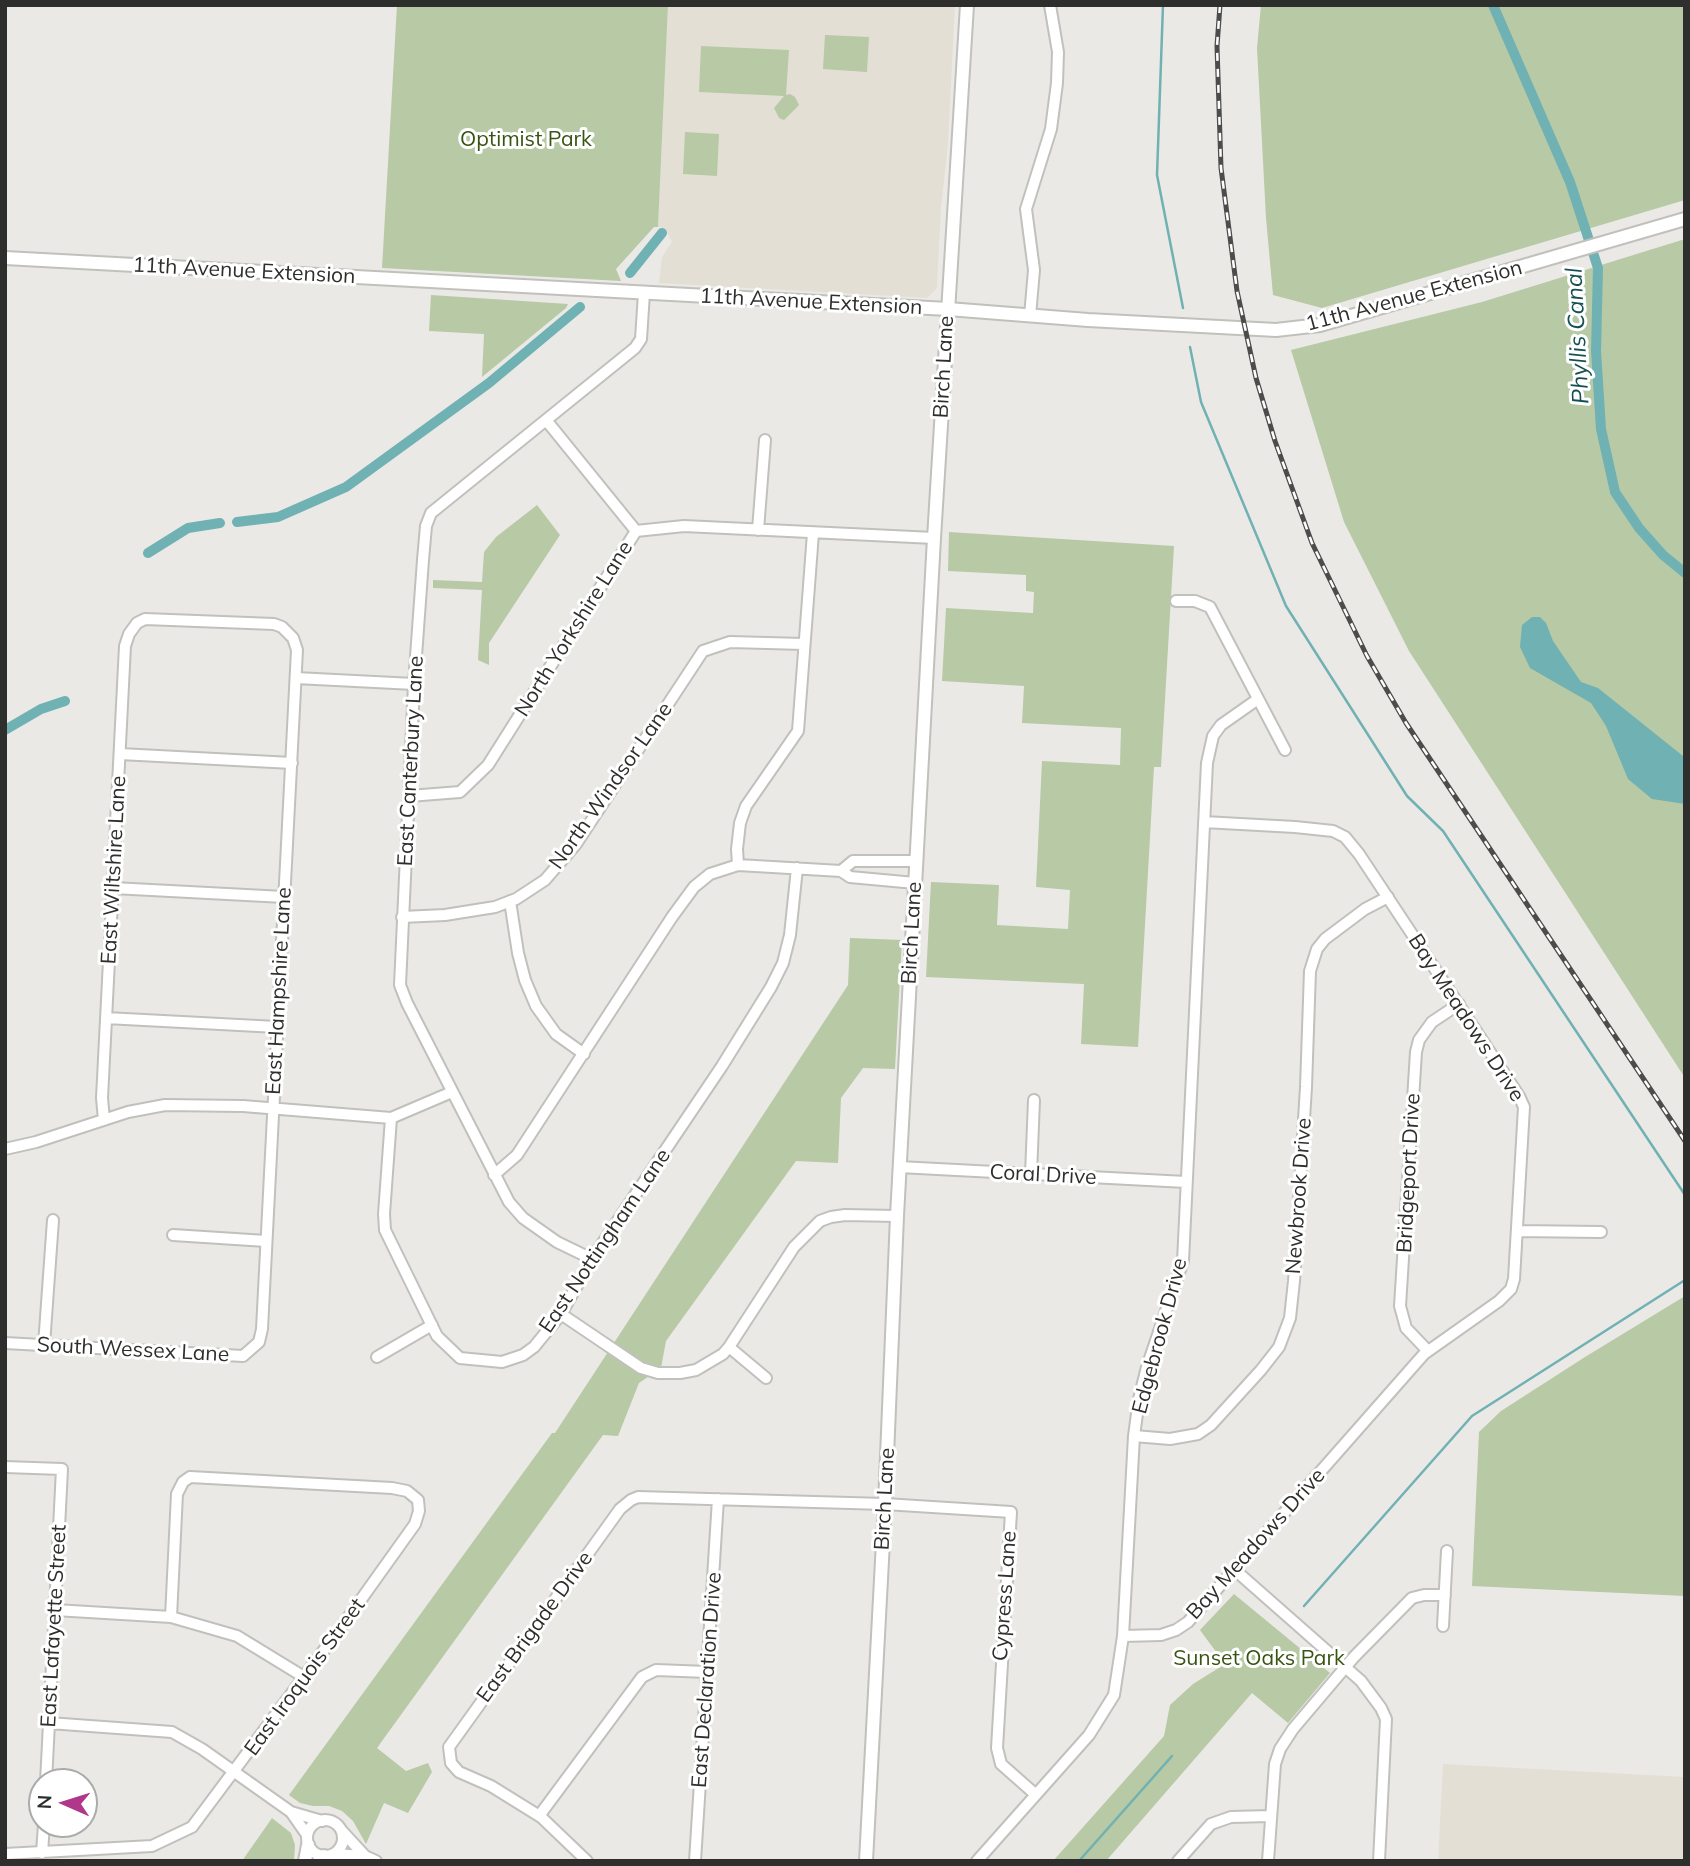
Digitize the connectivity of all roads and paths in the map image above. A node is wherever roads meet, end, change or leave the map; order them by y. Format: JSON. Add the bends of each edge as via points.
{"nodes":[{"id":1,"x":967,"y":5,"type":"edge"},
{"id":2,"x":1050,"y":5,"type":"edge"},
{"id":3,"x":1685,"y":219,"type":"edge"},
{"id":4,"x":5,"y":258,"type":"edge"},
{"id":5,"x":643,"y":293,"type":"junction"},
{"id":6,"x":948,"y":309,"type":"junction"},
{"id":7,"x":1030,"y":316,"type":"junction"},
{"id":8,"x":546,"y":420,"type":"junction"},
{"id":9,"x":765,"y":440,"type":"dead end"},
{"id":10,"x":758,"y":530,"type":"junction"},
{"id":11,"x":636,"y":531,"type":"junction"},
{"id":12,"x":813,"y":533,"type":"junction"},
{"id":13,"x":934,"y":538,"type":"junction"},
{"id":14,"x":1176,"y":601,"type":"dead end"},
{"id":15,"x":137,"y":624,"type":"joint"},
{"id":16,"x":804,"y":644,"type":"junction"},
{"id":17,"x":296,"y":678,"type":"junction"},
{"id":18,"x":414,"y":684,"type":"junction"},
{"id":19,"x":1258,"y":699,"type":"junction"},
{"id":20,"x":1285,"y":750,"type":"dead end"},
{"id":21,"x":120,"y":754,"type":"junction"},
{"id":22,"x":292,"y":763,"type":"junction"},
{"id":23,"x":409,"y":796,"type":"junction"},
{"id":24,"x":1204,"y":822,"type":"junction"},
{"id":25,"x":916,"y":861,"type":"junction"},
{"id":26,"x":738,"y":865,"type":"junction"},
{"id":27,"x":796,"y":868,"type":"junction"},
{"id":28,"x":841,"y":871,"type":"junction"},
{"id":29,"x":915,"y":883,"type":"junction"},
{"id":30,"x":113,"y":888,"type":"junction"},
{"id":31,"x":284,"y":897,"type":"junction"},
{"id":32,"x":1388,"y":897,"type":"junction"},
{"id":33,"x":510,"y":901,"type":"junction"},
{"id":34,"x":402,"y":917,"type":"junction"},
{"id":35,"x":1459,"y":1004,"type":"junction"},
{"id":36,"x":106,"y":1018,"type":"junction"},
{"id":37,"x":277,"y":1027,"type":"junction"},
{"id":38,"x":584,"y":1054,"type":"junction"},
{"id":39,"x":452,"y":1092,"type":"junction"},
{"id":40,"x":1034,"y":1100,"type":"dead end"},
{"id":41,"x":273,"y":1109,"type":"junction"},
{"id":42,"x":391,"y":1118,"type":"junction"},
{"id":43,"x":104,"y":1119,"type":"junction"},
{"id":44,"x":5,"y":1149,"type":"edge"},
{"id":45,"x":900,"y":1167,"type":"junction"},
{"id":46,"x":1031,"y":1174,"type":"junction"},
{"id":47,"x":494,"y":1175,"type":"junction"},
{"id":48,"x":1186,"y":1182,"type":"junction"},
{"id":49,"x":897,"y":1216,"type":"junction"},
{"id":50,"x":53,"y":1220,"type":"dead end"},
{"id":51,"x":1517,"y":1231,"type":"junction"},
{"id":52,"x":1601,"y":1233,"type":"dead end"},
{"id":53,"x":173,"y":1235,"type":"dead end"},
{"id":54,"x":266,"y":1241,"type":"junction"},
{"id":55,"x":592,"y":1259,"type":"junction"},
{"id":56,"x":561,"y":1314,"type":"junction"},
{"id":57,"x":432,"y":1325,"type":"junction"},
{"id":58,"x":5,"y":1343,"type":"edge"},
{"id":59,"x":257,"y":1344,"type":"joint"},
{"id":60,"x":44,"y":1345,"type":"junction"},
{"id":61,"x":729,"y":1347,"type":"junction"},
{"id":62,"x":1428,"y":1351,"type":"junction"},
{"id":63,"x":377,"y":1357,"type":"dead end"},
{"id":64,"x":766,"y":1378,"type":"dead end"},
{"id":65,"x":1134,"y":1436,"type":"junction"},
{"id":66,"x":5,"y":1466,"type":"edge"},
{"id":67,"x":718,"y":1499,"type":"junction"},
{"id":68,"x":631,"y":1500,"type":"joint"},
{"id":69,"x":885,"y":1504,"type":"junction"},
{"id":70,"x":1447,"y":1551,"type":"dead end"},
{"id":71,"x":1235,"y":1570,"type":"junction"},
{"id":72,"x":1444,"y":1595,"type":"junction"},
{"id":73,"x":55,"y":1610,"type":"junction"},
{"id":74,"x":171,"y":1617,"type":"junction"},
{"id":75,"x":1443,"y":1626,"type":"dead end"},
{"id":76,"x":1123,"y":1636,"type":"junction"},
{"id":77,"x":1346,"y":1667,"type":"junction"},
{"id":78,"x":707,"y":1672,"type":"junction"},
{"id":79,"x":304,"y":1677,"type":"junction"},
{"id":80,"x":49,"y":1723,"type":"junction"},
{"id":81,"x":47,"y":1768,"type":"edge"},
{"id":82,"x":235,"y":1772,"type":"junction"},
{"id":83,"x":1035,"y":1794,"type":"junction"},
{"id":84,"x":291,"y":1812,"type":"junction"},
{"id":85,"x":539,"y":1816,"type":"junction"},
{"id":86,"x":1271,"y":1816,"type":"junction"},
{"id":87,"x":322,"y":1821,"type":"junction"},
{"id":88,"x":340,"y":1830,"type":"junction"},
{"id":89,"x":44,"y":1838,"type":"edge"},
{"id":90,"x":308,"y":1840,"type":"junction"},
{"id":91,"x":43,"y":1853,"type":"junction"},
{"id":92,"x":5,"y":1854,"type":"edge"},
{"id":93,"x":326,"y":1857,"type":"edge"},
{"id":94,"x":371,"y":1858,"type":"edge"},
{"id":95,"x":305,"y":1861,"type":"edge"},
{"id":96,"x":587,"y":1861,"type":"edge"},
{"id":97,"x":695,"y":1861,"type":"edge"},
{"id":98,"x":866,"y":1861,"type":"edge"},
{"id":99,"x":977,"y":1861,"type":"edge"},
{"id":100,"x":1178,"y":1861,"type":"edge"},
{"id":101,"x":1268,"y":1861,"type":"edge"},
{"id":102,"x":1378,"y":1861,"type":"edge"}],
"edges":[{"from":1,"to":6,"type":"street","name":"Birch Lane"},
{"from":2,"to":7,"type":"street","via":[[1058,51],[1057,83],[1051,129],[1026,209],[1034,270]]},
{"from":3,"to":7,"type":"street","name":"11th Avenue Extension","via":[[1320,325],[1245,330]]},
{"from":4,"to":5,"type":"street","name":"11th Avenue Extension"},
{"from":5,"to":6,"type":"street","name":"11th Avenue Extension"},
{"from":5,"to":8,"type":"street","name":"East Canterbury Lane","via":[[641,338],[635,348]]},
{"from":6,"to":7,"type":"street","name":"11th Avenue Extension"},
{"from":6,"to":13,"type":"street","name":"Birch Lane"},
{"from":8,"to":11,"type":"street"},
{"from":8,"to":18,"type":"street","name":"East Canterbury Lane","via":[[431,513],[426,526]]},
{"from":9,"to":10,"type":"street"},
{"from":10,"to":11,"type":"street","name":"North Yorkshire Lane","via":[[684,526]]},
{"from":10,"to":12,"type":"street","name":"North Yorkshire Lane"},
{"from":11,"to":23,"type":"street","name":"North Yorkshire Lane","via":[[488,765],[460,793]]},
{"from":12,"to":13,"type":"street","name":"North Yorkshire Lane"},
{"from":12,"to":16,"type":"street"},
{"from":13,"to":25,"type":"street","name":"Birch Lane"},
{"from":14,"to":19,"type":"street","via":[[1210,607]]},
{"from":15,"to":17,"type":"street","name":"East Hampshire Lane","via":[[145,619],[274,624],[293,638]]},
{"from":15,"to":21,"type":"street","name":"East Wiltshire Lane","via":[[125,646]]},
{"from":16,"to":26,"type":"street","via":[[798,731],[746,806],[740,823]]},
{"from":16,"to":33,"type":"street","name":"North Windsor Lane","via":[[730,642],[703,651],[576,844],[545,880]]},
{"from":17,"to":18,"type":"street"},
{"from":17,"to":22,"type":"street","name":"East Hampshire Lane"},
{"from":18,"to":23,"type":"street","name":"East Canterbury Lane"},
{"from":19,"to":20,"type":"street"},
{"from":19,"to":24,"type":"street","name":"Edgebrook Drive","via":[[1213,736]]},
{"from":21,"to":22,"type":"street"},
{"from":21,"to":30,"type":"street","name":"East Wiltshire Lane"},
{"from":22,"to":31,"type":"street","name":"East Hampshire Lane"},
{"from":23,"to":34,"type":"street","name":"East Canterbury Lane"},
{"from":24,"to":32,"type":"street","name":"Bay Meadows Drive","via":[[1334,831],[1359,853]]},
{"from":24,"to":48,"type":"street","name":"Edgebrook Drive"},
{"from":25,"to":28,"type":"street","via":[[853,861]]},
{"from":25,"to":29,"type":"street","name":"Birch Lane"},
{"from":26,"to":27,"type":"street"},
{"from":26,"to":38,"type":"street","via":[[710,874],[694,887]]},
{"from":27,"to":28,"type":"street"},
{"from":27,"to":55,"type":"street","name":"East Nottingham Lane","via":[[790,935],[771,987]]},
{"from":28,"to":29,"type":"street","via":[[850,877]]},
{"from":29,"to":45,"type":"street","name":"Birch Lane"},
{"from":30,"to":31,"type":"street"},
{"from":30,"to":36,"type":"street","name":"East Wiltshire Lane"},
{"from":31,"to":37,"type":"street","name":"East Hampshire Lane"},
{"from":32,"to":35,"type":"street","name":"Bay Meadows Drive"},
{"from":32,"to":65,"type":"street","name":"Newbrook Drive","via":[[1325,939],[1310,971],[1290,1318],[1279,1347],[1245,1389],[1198,1434],[1170,1439]]},
{"from":33,"to":34,"type":"street","name":"North Windsor Lane","via":[[472,912]]},
{"from":33,"to":38,"type":"street","via":[[518,953],[536,1006],[555,1034]]},
{"from":34,"to":39,"type":"street","name":"East Canterbury Lane","via":[[400,985]]},
{"from":35,"to":51,"type":"street","name":"Bay Meadows Drive","via":[[1524,1107]]},
{"from":35,"to":62,"type":"street","name":"Bridgeport Drive","via":[[1433,1022],[1416,1052],[1400,1306],[1406,1328]]},
{"from":36,"to":37,"type":"street"},
{"from":36,"to":43,"type":"street","name":"East Wiltshire Lane"},
{"from":37,"to":41,"type":"street","name":"East Hampshire Lane"},
{"from":38,"to":47,"type":"street","via":[[517,1155]]},
{"from":39,"to":42,"type":"street"},
{"from":39,"to":47,"type":"street","name":"East Canterbury Lane"},
{"from":40,"to":46,"type":"street"},
{"from":41,"to":42,"type":"street"},
{"from":41,"to":43,"type":"street","via":[[165,1105]]},
{"from":41,"to":54,"type":"street","name":"East Hampshire Lane"},
{"from":42,"to":57,"type":"street","name":"East Nottingham Lane","via":[[385,1230]]},
{"from":43,"to":44,"type":"street"},
{"from":45,"to":46,"type":"street","name":"Coral Drive"},
{"from":45,"to":49,"type":"street","name":"Birch Lane"},
{"from":46,"to":48,"type":"street","name":"Coral Drive"},
{"from":47,"to":55,"type":"street","name":"East Canterbury Lane","via":[[523,1218]]},
{"from":48,"to":65,"type":"street","name":"Edgebrook Drive","via":[[1183,1261],[1147,1367]]},
{"from":49,"to":61,"type":"street","via":[[845,1215],[820,1221],[794,1247]]},
{"from":49,"to":69,"type":"street","name":"Birch Lane"},
{"from":50,"to":60,"type":"street"},
{"from":51,"to":52,"type":"street"},
{"from":51,"to":62,"type":"street","name":"Bay Meadows Drive","via":[[1511,1289]]},
{"from":53,"to":54,"type":"street"},
{"from":54,"to":59,"type":"street","name":"East Hampshire Lane","via":[[262,1329]]},
{"from":55,"to":56,"type":"street","name":"East Nottingham Lane"},
{"from":56,"to":57,"type":"street","name":"East Nottingham Lane","via":[[523,1356],[502,1362],[460,1358]]},
{"from":56,"to":61,"type":"street","via":[[641,1368],[658,1373],[696,1370]]},
{"from":57,"to":63,"type":"street"},
{"from":58,"to":60,"type":"street","name":"South Wessex Lane"},
{"from":59,"to":60,"type":"street","name":"South Wessex Lane","via":[[243,1356]]},
{"from":61,"to":64,"type":"street"},
{"from":62,"to":71,"type":"street","name":"Bay Meadows Drive"},
{"from":65,"to":76,"type":"street","name":"Edgebrook Drive"},
{"from":66,"to":73,"type":"street","name":"East Lafayette Street","via":[[62,1469]]},
{"from":67,"to":68,"type":"street","name":"Cypress Lane"},
{"from":67,"to":69,"type":"street","name":"Cypress Lane"},
{"from":67,"to":78,"type":"street","name":"East Declaration Drive"},
{"from":68,"to":85,"type":"street","name":"East Brigade Drive","via":[[451,1742],[449,1758],[458,1772]]},
{"from":69,"to":83,"type":"street","name":"Cypress Lane","via":[[1011,1512],[997,1748],[1001,1764]]},
{"from":69,"to":98,"type":"street","name":"Birch Lane"},
{"from":70,"to":72,"type":"street"},
{"from":71,"to":76,"type":"street","name":"Bay Meadows Drive","via":[[1176,1630]]},
{"from":71,"to":77,"type":"street"},
{"from":72,"to":75,"type":"street"},
{"from":72,"to":77,"type":"street","via":[[1412,1598]]},
{"from":73,"to":74,"type":"street"},
{"from":73,"to":80,"type":"street","name":"East Lafayette Street"},
{"from":74,"to":79,"type":"street","via":[[237,1636]]},
{"from":74,"to":79,"type":"street","name":"East Iroquois Street","via":[[177,1494],[190,1476],[407,1490],[418,1500],[415,1524]]},
{"from":76,"to":83,"type":"street","name":"Edgebrook Drive","via":[[1114,1695],[1107,1708],[1089,1735]]},
{"from":77,"to":86,"type":"street","via":[[1280,1749]]},
{"from":77,"to":102,"type":"street","via":[[1386,1719]]},
{"from":78,"to":85,"type":"street","via":[[656,1670],[642,1677]]},
{"from":78,"to":97,"type":"street","name":"East Declaration Drive"},
{"from":79,"to":82,"type":"street","name":"East Iroquois Street"},
{"from":80,"to":81,"type":"street","name":"East Lafayette Street"},
{"from":80,"to":82,"type":"street","via":[[172,1731]]},
{"from":82,"to":84,"type":"street"},
{"from":82,"to":91,"type":"street","name":"East Iroquois Street","via":[[192,1827],[170,1839],[152,1846]]},
{"from":83,"to":99,"type":"street","name":"Edgebrook Drive"},
{"from":84,"to":87,"type":"street"},
{"from":84,"to":90,"type":"street"},
{"from":85,"to":96,"type":"street"},
{"from":86,"to":100,"type":"street","via":[[1231,1817],[1211,1824]]},
{"from":86,"to":101,"type":"street"},
{"from":87,"to":88,"type":"street"},
{"from":87,"to":90,"type":"street","via":[[313,1825]]},
{"from":88,"to":93,"type":"street","via":[[342,1841]]},
{"from":88,"to":94,"type":"street"},
{"from":89,"to":91,"type":"street"},
{"from":90,"to":93,"type":"street","via":[[315,1853]]},
{"from":90,"to":95,"type":"street"},
{"from":91,"to":92,"type":"street"},
{"from":93,"to":94,"type":"street"}]}
